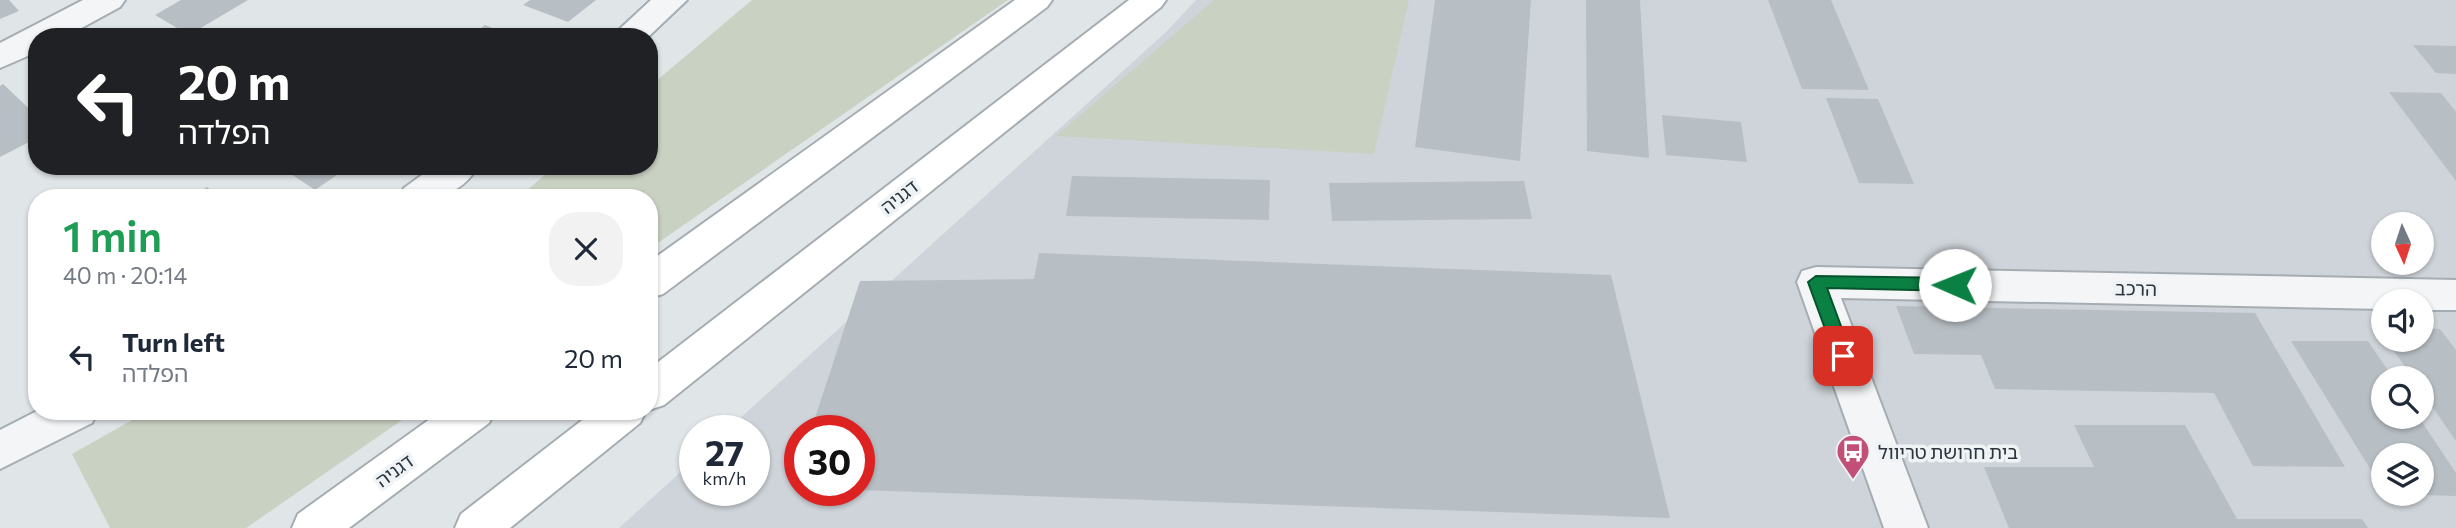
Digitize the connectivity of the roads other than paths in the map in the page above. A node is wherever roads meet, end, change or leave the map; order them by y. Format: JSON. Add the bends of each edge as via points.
{"nodes":[{"id":1,"x":109,"y":0,"type":"edge"},
{"id":2,"x":671,"y":0,"type":"edge"},
{"id":3,"x":1036,"y":0,"type":"edge"},
{"id":4,"x":1150,"y":0,"type":"edge"},
{"id":5,"x":55,"y":28,"type":"edge"},
{"id":6,"x":638,"y":28,"type":"edge"},
{"id":7,"x":28,"y":42,"type":"edge"},
{"id":8,"x":0,"y":57,"type":"edge"},
{"id":9,"x":448,"y":175,"type":"edge"},
{"id":10,"x":428,"y":189,"type":"edge"},
{"id":11,"x":658,"y":276,"type":"edge"},
{"id":12,"x":2456,"y":295,"type":"edge"},
{"id":13,"x":658,"y":386,"type":"edge"},
{"id":14,"x":60,"y":420,"type":"edge"},
{"id":15,"x":462,"y":420,"type":"edge"},
{"id":16,"x":614,"y":420,"type":"edge"},
{"id":17,"x":0,"y":451,"type":"edge"},
{"id":18,"x":314,"y":528,"type":"edge"},
{"id":19,"x":477,"y":528,"type":"edge"},
{"id":20,"x":1906,"y":528,"type":"edge"}],
"edges":[{"from":1,"to":5,"type":"street"},
{"from":2,"to":6,"type":"street"},
{"from":3,"to":11,"type":"main road"},
{"from":4,"to":13,"type":"main road","name":"דגניה"},
{"from":7,"to":8,"type":"street"},
{"from":9,"to":10,"type":"street"},
{"from":12,"to":20,"type":"street","name":"הרכב","via":[[1816,282]]},
{"from":14,"to":17,"type":"street"},
{"from":15,"to":18,"type":"main road","name":"דגניה"},
{"from":16,"to":19,"type":"main road"}]}
